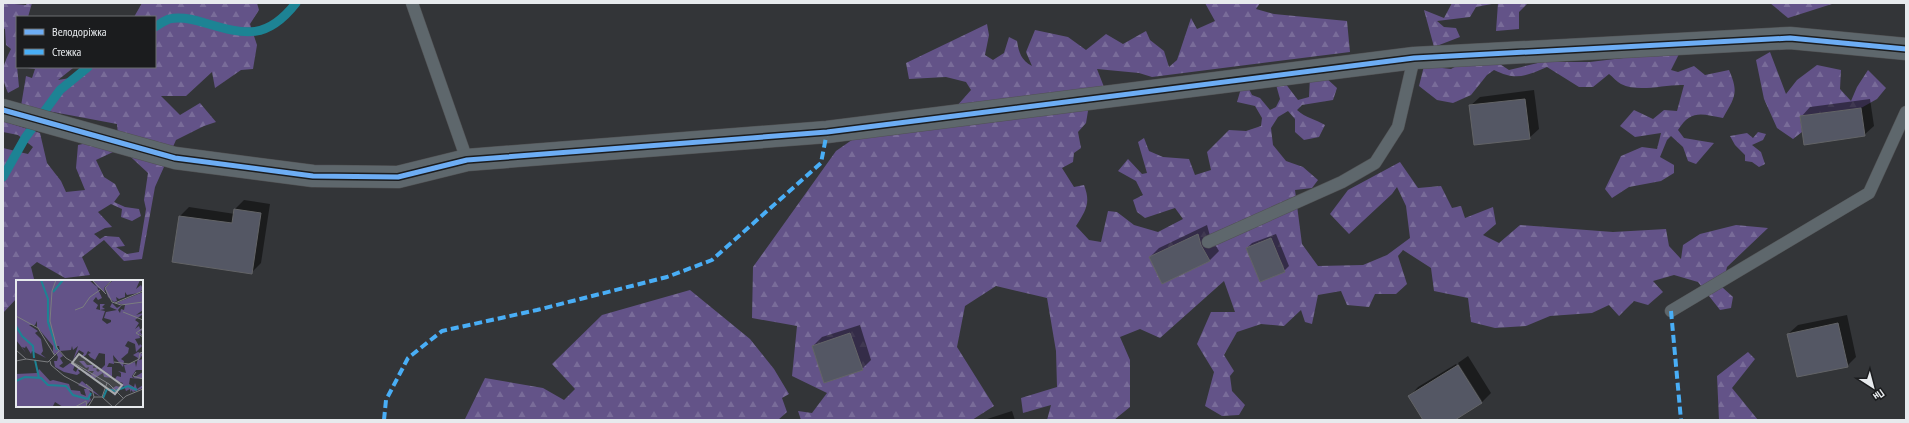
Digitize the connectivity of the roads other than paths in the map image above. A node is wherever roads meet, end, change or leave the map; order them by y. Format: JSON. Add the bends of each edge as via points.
{"nodes":[{"id":1,"x":412,"y":3,"type":"edge"},
{"id":2,"x":1906,"y":48,"type":"edge"},
{"id":3,"x":1414,"y":58,"type":"junction"},
{"id":4,"x":9,"y":111,"type":"edge"},
{"id":5,"x":1906,"y":112,"type":"edge"},
{"id":6,"x":468,"y":160,"type":"junction"},
{"id":7,"x":1208,"y":242,"type":"dead end"},
{"id":8,"x":1671,"y":311,"type":"dead end"}],
"edges":[{"from":1,"to":6,"type":"lane"},
{"from":2,"to":3,"type":"street","via":[[1790,38]]},
{"from":3,"to":6,"type":"street","via":[[827,132]]},
{"from":3,"to":7,"type":"lane","via":[[1398,127],[1375,162],[1342,182]]},
{"from":4,"to":6,"type":"street","via":[[175,158],[313,176],[398,177]]},
{"from":5,"to":8,"type":"lane","via":[[1869,193]]}]}
